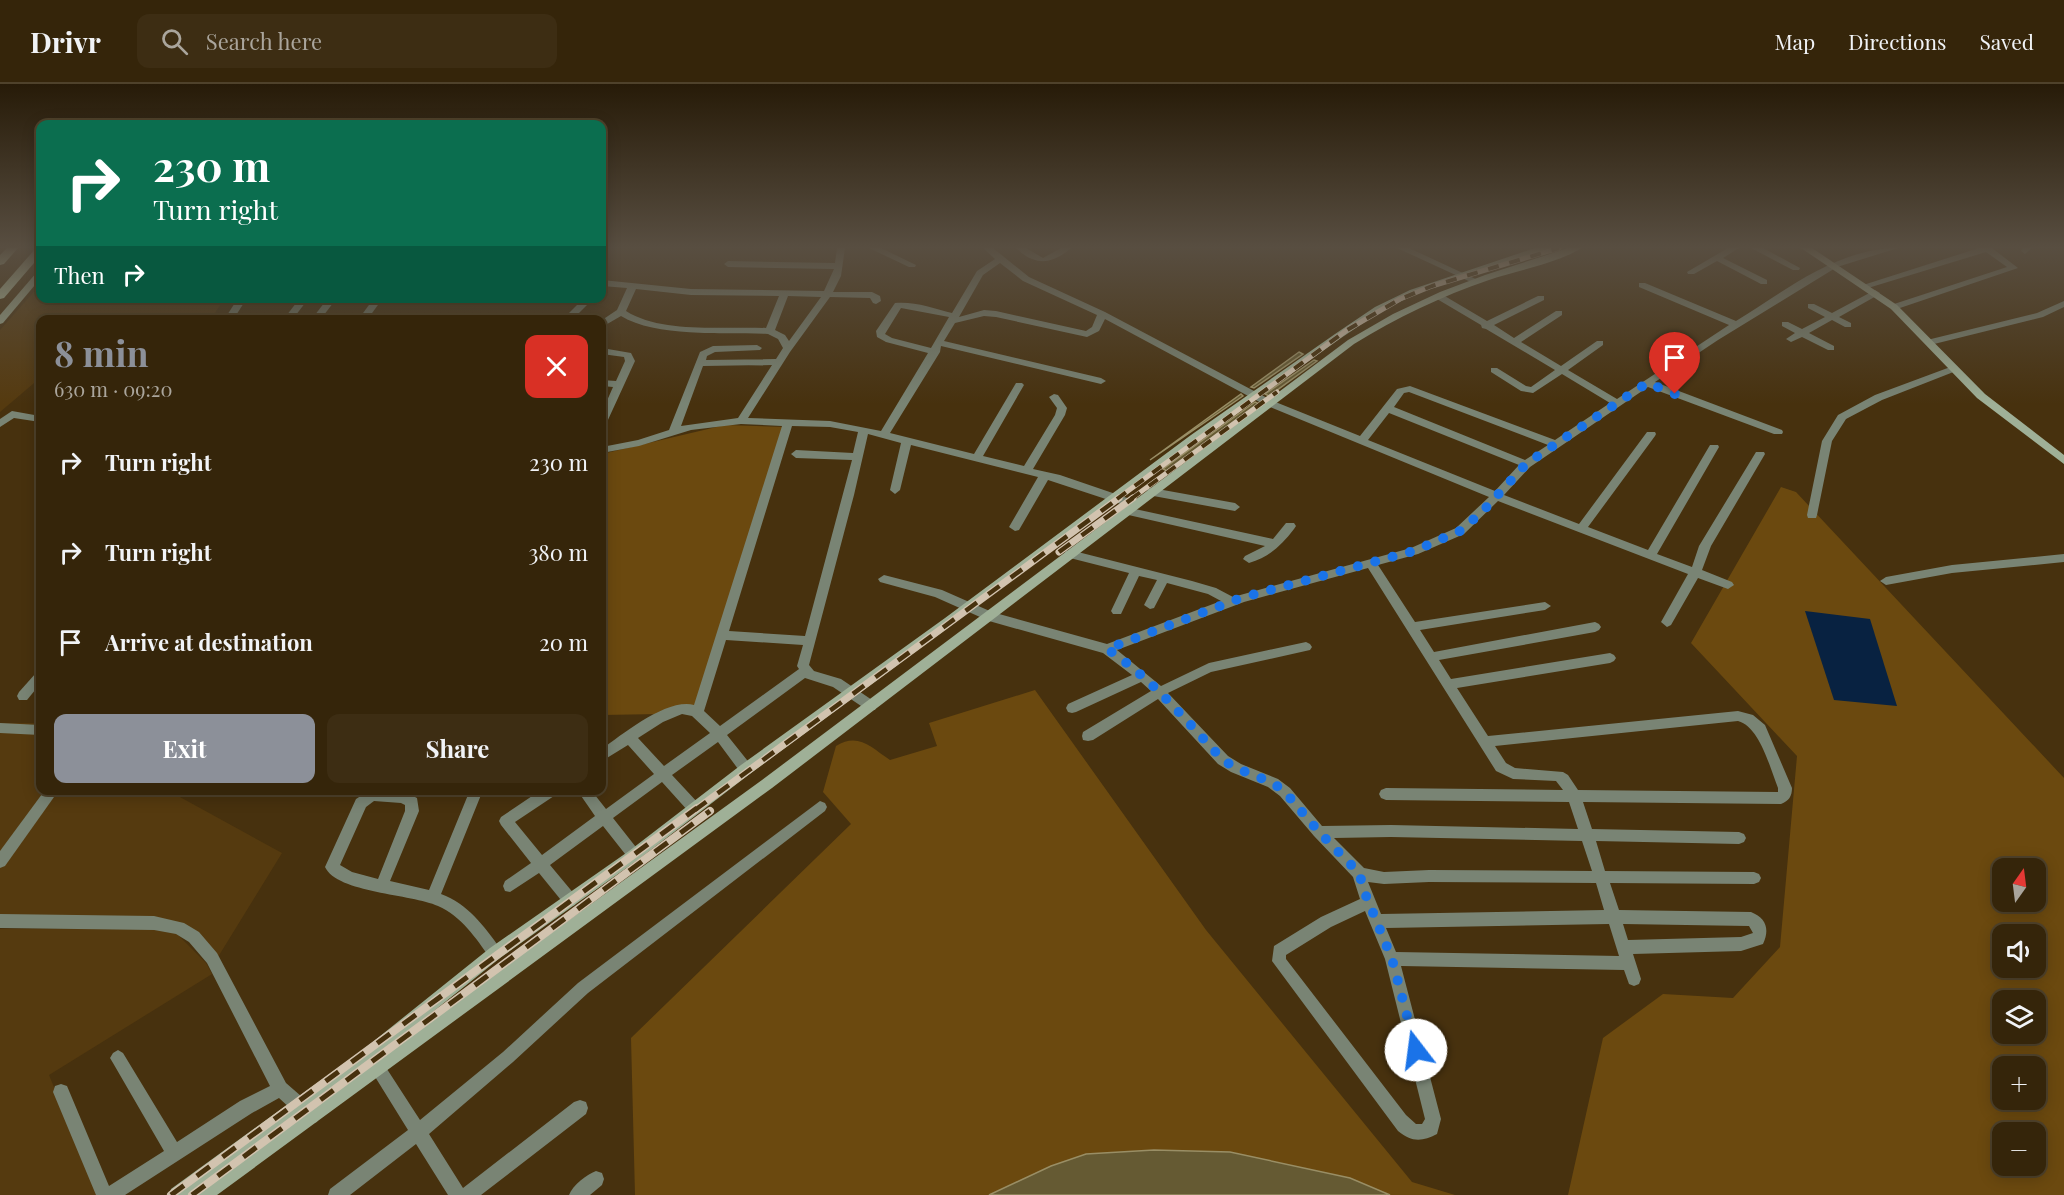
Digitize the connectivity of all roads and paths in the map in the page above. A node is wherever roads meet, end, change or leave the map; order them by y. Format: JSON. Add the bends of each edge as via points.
{"nodes":[{"id":1,"x":18,"y":300,"type":"edge"},
{"id":2,"x":627,"y":300,"type":"edge"},
{"id":3,"x":782,"y":300,"type":"edge"},
{"id":4,"x":823,"y":300,"type":"edge"},
{"id":5,"x":964,"y":300,"type":"edge"},
{"id":6,"x":1071,"y":300,"type":"edge"},
{"id":7,"x":1397,"y":300,"type":"edge"},
{"id":8,"x":1433,"y":300,"type":"edge"},
{"id":9,"x":1444,"y":300,"type":"edge"},
{"id":10,"x":1537,"y":300,"type":"edge"},
{"id":11,"x":1677,"y":300,"type":"edge"},
{"id":12,"x":1778,"y":300,"type":"edge"},
{"id":13,"x":1863,"y":300,"type":"edge"},
{"id":14,"x":1884,"y":300,"type":"edge"},
{"id":15,"x":1916,"y":300,"type":"edge"},
{"id":16,"x":301,"y":303,"type":"edge"},
{"id":17,"x":329,"y":303,"type":"edge"},
{"id":18,"x":376,"y":303,"type":"edge"},
{"id":19,"x":585,"y":303,"type":"edge"},
{"id":20,"x":2064,"y":304,"type":"edge"},
{"id":21,"x":1811,"y":306,"type":"dead end"},
{"id":22,"x":1894,"y":307,"type":"junction"},
{"id":23,"x":621,"y":312,"type":"junction"},
{"id":24,"x":1102,"y":314,"type":"junction"},
{"id":25,"x":1559,"y":314,"type":"dead end"},
{"id":26,"x":291,"y":315,"type":"edge"},
{"id":27,"x":319,"y":315,"type":"edge"},
{"id":28,"x":366,"y":315,"type":"edge"},
{"id":29,"x":571,"y":315,"type":"edge"},
{"id":30,"x":1832,"y":317,"type":"junction"},
{"id":31,"x":954,"y":318,"type":"junction"},
{"id":32,"x":0,"y":321,"type":"edge"},
{"id":33,"x":606,"y":321,"type":"edge"},
{"id":34,"x":1785,"y":324,"type":"dead end"},
{"id":35,"x":1737,"y":325,"type":"junction"},
{"id":36,"x":1848,"y":325,"type":"dead end"},
{"id":37,"x":1485,"y":326,"type":"junction"},
{"id":38,"x":771,"y":331,"type":"junction"},
{"id":39,"x":1803,"y":333,"type":"junction"},
{"id":40,"x":1791,"y":339,"type":"dead end"},
{"id":41,"x":1514,"y":342,"type":"junction"},
{"id":42,"x":1930,"y":342,"type":"junction"},
{"id":43,"x":1600,"y":343,"type":"dead end"},
{"id":44,"x":757,"y":348,"type":"dead end"},
{"id":45,"x":788,"y":348,"type":"junction"},
{"id":46,"x":937,"y":348,"type":"junction"},
{"id":47,"x":1831,"y":348,"type":"dead end"},
{"id":48,"x":606,"y":351,"type":"edge"},
{"id":49,"x":779,"y":362,"type":"junction"},
{"id":50,"x":699,"y":363,"type":"junction"},
{"id":51,"x":1953,"y":369,"type":"junction"},
{"id":52,"x":1494,"y":370,"type":"dead end"},
{"id":53,"x":1562,"y":370,"type":"junction"},
{"id":54,"x":1101,"y":381,"type":"dead end"},
{"id":55,"x":606,"y":383,"type":"edge"},
{"id":56,"x":1647,"y":383,"type":"junction"},
{"id":57,"x":619,"y":385,"type":"junction"},
{"id":58,"x":1019,"y":385,"type":"dead end"},
{"id":59,"x":1254,"y":395,"type":"junction"},
{"id":60,"x":1054,"y":397,"type":"dead end"},
{"id":61,"x":1269,"y":403,"type":"junction"},
{"id":62,"x":1618,"y":404,"type":"junction"},
{"id":63,"x":1387,"y":408,"type":"junction"},
{"id":64,"x":606,"y":413,"type":"edge"},
{"id":65,"x":36,"y":418,"type":"edge"},
{"id":66,"x":741,"y":421,"type":"junction"},
{"id":67,"x":788,"y":422,"type":"junction"},
{"id":68,"x":0,"y":424,"type":"edge"},
{"id":69,"x":864,"y":430,"type":"junction"},
{"id":70,"x":674,"y":431,"type":"junction"},
{"id":71,"x":1778,"y":432,"type":"dead end"},
{"id":72,"x":1651,"y":434,"type":"dead end"},
{"id":73,"x":884,"y":435,"type":"junction"},
{"id":74,"x":907,"y":441,"type":"junction"},
{"id":75,"x":1362,"y":441,"type":"junction"},
{"id":76,"x":1556,"y":444,"type":"junction"},
{"id":77,"x":1714,"y":447,"type":"dead end"},
{"id":78,"x":606,"y":449,"type":"edge"},
{"id":79,"x":796,"y":454,"type":"dead end"},
{"id":80,"x":1760,"y":454,"type":"dead end"},
{"id":81,"x":858,"y":457,"type":"junction"},
{"id":82,"x":976,"y":458,"type":"junction"},
{"id":83,"x":2064,"y":460,"type":"edge"},
{"id":84,"x":1526,"y":464,"type":"junction"},
{"id":85,"x":1027,"y":470,"type":"junction"},
{"id":86,"x":1045,"y":475,"type":"junction"},
{"id":87,"x":895,"y":490,"type":"dead end"},
{"id":88,"x":1152,"y":492,"type":"junction"},
{"id":89,"x":1497,"y":495,"type":"junction"},
{"id":90,"x":1114,"y":497,"type":"junction"},
{"id":91,"x":1235,"y":507,"type":"dead end"},
{"id":92,"x":1131,"y":508,"type":"junction"},
{"id":93,"x":1812,"y":515,"type":"dead end"},
{"id":94,"x":1290,"y":526,"type":"dead end"},
{"id":95,"x":1015,"y":527,"type":"dead end"},
{"id":96,"x":1581,"y":529,"type":"junction"},
{"id":97,"x":1275,"y":544,"type":"junction"},
{"id":98,"x":1070,"y":554,"type":"junction"},
{"id":99,"x":1650,"y":556,"type":"junction"},
{"id":100,"x":2064,"y":558,"type":"edge"},
{"id":101,"x":1250,"y":559,"type":"dead end"},
{"id":102,"x":1371,"y":563,"type":"junction"},
{"id":103,"x":1136,"y":571,"type":"junction"},
{"id":104,"x":1695,"y":573,"type":"junction"},
{"id":105,"x":1164,"y":578,"type":"junction"},
{"id":106,"x":884,"y":579,"type":"dead end"},
{"id":107,"x":1886,"y":581,"type":"dead end"},
{"id":108,"x":1728,"y":585,"type":"dead end"},
{"id":109,"x":1231,"y":601,"type":"junction"},
{"id":110,"x":1150,"y":605,"type":"dead end"},
{"id":111,"x":968,"y":606,"type":"junction"},
{"id":112,"x":1545,"y":606,"type":"dead end"},
{"id":113,"x":1117,"y":611,"type":"dead end"},
{"id":114,"x":989,"y":616,"type":"junction"},
{"id":115,"x":1667,"y":622,"type":"dead end"},
{"id":116,"x":1412,"y":627,"type":"junction"},
{"id":117,"x":1595,"y":627,"type":"dead end"},
{"id":118,"x":722,"y":635,"type":"junction"},
{"id":119,"x":810,"y":641,"type":"junction"},
{"id":120,"x":1306,"y":647,"type":"dead end"},
{"id":121,"x":1107,"y":649,"type":"junction"},
{"id":122,"x":1431,"y":657,"type":"junction"},
{"id":123,"x":1610,"y":658,"type":"dead end"},
{"id":124,"x":805,"y":671,"type":"junction"},
{"id":125,"x":1142,"y":676,"type":"junction"},
{"id":126,"x":36,"y":681,"type":"edge"},
{"id":127,"x":1448,"y":684,"type":"junction"},
{"id":128,"x":852,"y":692,"type":"junction"},
{"id":129,"x":1159,"y":692,"type":"junction"},
{"id":130,"x":23,"y":696,"type":"dead end"},
{"id":131,"x":871,"y":706,"type":"junction"},
{"id":132,"x":1072,"y":708,"type":"dead end"},
{"id":133,"x":697,"y":714,"type":"junction"},
{"id":134,"x":0,"y":728,"type":"edge"},
{"id":135,"x":36,"y":730,"type":"edge"},
{"id":136,"x":718,"y":735,"type":"junction"},
{"id":137,"x":1088,"y":736,"type":"dead end"},
{"id":138,"x":629,"y":737,"type":"junction"},
{"id":139,"x":1485,"y":742,"type":"junction"},
{"id":140,"x":606,"y":753,"type":"edge"},
{"id":141,"x":746,"y":769,"type":"junction"},
{"id":142,"x":664,"y":775,"type":"junction"},
{"id":143,"x":1386,"y":794,"type":"dead end"},
{"id":144,"x":49,"y":795,"type":"edge"},
{"id":145,"x":475,"y":795,"type":"edge"},
{"id":146,"x":545,"y":795,"type":"edge"},
{"id":147,"x":587,"y":795,"type":"edge"},
{"id":148,"x":1574,"y":796,"type":"junction"},
{"id":149,"x":820,"y":807,"type":"dead end"},
{"id":150,"x":694,"y":808,"type":"junction"},
{"id":151,"x":605,"y":817,"type":"junction"},
{"id":152,"x":1319,"y":832,"type":"junction"},
{"id":153,"x":1587,"y":835,"type":"junction"},
{"id":154,"x":1739,"y":838,"type":"dead end"},
{"id":155,"x":634,"y":855,"type":"junction"},
{"id":156,"x":0,"y":862,"type":"edge"},
{"id":157,"x":540,"y":864,"type":"junction"},
{"id":158,"x":1360,"y":874,"type":"junction"},
{"id":159,"x":1600,"y":876,"type":"junction"},
{"id":160,"x":1754,"y":878,"type":"dead end"},
{"id":161,"x":382,"y":885,"type":"junction"},
{"id":162,"x":510,"y":885,"type":"dead end"},
{"id":163,"x":433,"y":897,"type":"junction"},
{"id":164,"x":570,"y":900,"type":"junction"},
{"id":165,"x":1369,"y":902,"type":"junction"},
{"id":166,"x":1614,"y":917,"type":"junction"},
{"id":167,"x":0,"y":921,"type":"edge"},
{"id":168,"x":1376,"y":921,"type":"junction"},
{"id":169,"x":1623,"y":947,"type":"junction"},
{"id":170,"x":495,"y":953,"type":"junction"},
{"id":171,"x":1392,"y":959,"type":"junction"},
{"id":172,"x":1628,"y":963,"type":"junction"},
{"id":173,"x":1634,"y":980,"type":"dead end"},
{"id":174,"x":118,"y":1058,"type":"dead end"},
{"id":175,"x":373,"y":1061,"type":"junction"},
{"id":176,"x":280,"y":1089,"type":"junction"},
{"id":177,"x":61,"y":1092,"type":"dead end"},
{"id":178,"x":580,"y":1108,"type":"dead end"},
{"id":179,"x":305,"y":1112,"type":"junction"},
{"id":180,"x":418,"y":1132,"type":"junction"},
{"id":181,"x":174,"y":1153,"type":"junction"},
{"id":182,"x":596,"y":1179,"type":"dead end"},
{"id":183,"x":104,"y":1195,"type":"edge"},
{"id":184,"x":110,"y":1195,"type":"edge"},
{"id":185,"x":177,"y":1195,"type":"edge"},
{"id":186,"x":203,"y":1195,"type":"edge"},
{"id":187,"x":336,"y":1195,"type":"edge"},
{"id":188,"x":458,"y":1195,"type":"edge"},
{"id":189,"x":467,"y":1195,"type":"edge"},
{"id":190,"x":577,"y":1195,"type":"edge"}],
"edges":[{"from":1,"to":32,"type":"street"},
{"from":2,"to":23,"type":"street"},
{"from":3,"to":38,"type":"street"},
{"from":4,"to":45,"type":"street"},
{"from":5,"to":31,"type":"street"},
{"from":6,"to":24,"type":"street"},
{"from":7,"to":59,"type":"street"},
{"from":8,"to":61,"type":"street","via":[[1384,321]]},
{"from":9,"to":37,"type":"street"},
{"from":10,"to":37,"type":"street"},
{"from":11,"to":35,"type":"street"},
{"from":12,"to":35,"type":"street"},
{"from":13,"to":30,"type":"street"},
{"from":14,"to":22,"type":"street"},
{"from":15,"to":22,"type":"street"},
{"from":16,"to":26,"type":"street"},
{"from":17,"to":27,"type":"street"},
{"from":18,"to":28,"type":"street"},
{"from":19,"to":29,"type":"street"},
{"from":20,"to":42,"type":"street","via":[[2040,315]]},
{"from":21,"to":30,"type":"street"},
{"from":22,"to":42,"type":"street"},
{"from":23,"to":33,"type":"street"},
{"from":23,"to":38,"type":"street","via":[[634,321],[656,326]]},
{"from":24,"to":31,"type":"street","via":[[1096,329],[1087,334],[996,314]]},
{"from":24,"to":59,"type":"street"},
{"from":25,"to":41,"type":"street"},
{"from":30,"to":36,"type":"street"},
{"from":30,"to":39,"type":"street"},
{"from":31,"to":46,"type":"street"},
{"from":31,"to":46,"type":"street","via":[[898,305],[881,330],[880,335],[889,340]]},
{"from":34,"to":39,"type":"street"},
{"from":35,"to":56,"type":"street"},
{"from":37,"to":41,"type":"street"},
{"from":38,"to":45,"type":"street","via":[[782,337]]},
{"from":39,"to":40,"type":"street"},
{"from":39,"to":47,"type":"street"},
{"from":41,"to":53,"type":"street"},
{"from":42,"to":51,"type":"street"},
{"from":43,"to":53,"type":"street"},
{"from":44,"to":50,"type":"street","via":[[713,349],[703,354]]},
{"from":45,"to":49,"type":"street"},
{"from":46,"to":54,"type":"street"},
{"from":46,"to":73,"type":"street"},
{"from":48,"to":57,"type":"street","via":[[624,353],[630,358]]},
{"from":49,"to":50,"type":"street"},
{"from":49,"to":66,"type":"street"},
{"from":50,"to":70,"type":"street"},
{"from":51,"to":83,"type":"street","via":[[1981,396]]},
{"from":51,"to":93,"type":"street","via":[[1844,416],[1827,441]]},
{"from":52,"to":53,"type":"street","via":[[1531,390]]},
{"from":53,"to":62,"type":"street"},
{"from":55,"to":57,"type":"street"},
{"from":56,"to":62,"type":"street"},
{"from":56,"to":71,"type":"street"},
{"from":57,"to":64,"type":"street"},
{"from":58,"to":82,"type":"street"},
{"from":59,"to":61,"type":"street"},
{"from":59,"to":90,"type":"street"},
{"from":60,"to":85,"type":"street","via":[[1062,408],[1060,415]]},
{"from":61,"to":75,"type":"street"},
{"from":61,"to":88,"type":"street"},
{"from":62,"to":76,"type":"street"},
{"from":63,"to":75,"type":"street"},
{"from":63,"to":76,"type":"street","via":[[1401,391],[1410,389]]},
{"from":63,"to":84,"type":"street"},
{"from":65,"to":68,"type":"street","via":[[12,414]]},
{"from":66,"to":67,"type":"street"},
{"from":66,"to":70,"type":"street"},
{"from":67,"to":69,"type":"street"},
{"from":67,"to":118,"type":"street"},
{"from":69,"to":73,"type":"street"},
{"from":69,"to":81,"type":"street"},
{"from":70,"to":78,"type":"street"},
{"from":72,"to":96,"type":"street"},
{"from":73,"to":74,"type":"street"},
{"from":74,"to":82,"type":"street"},
{"from":74,"to":87,"type":"street"},
{"from":75,"to":89,"type":"street"},
{"from":76,"to":84,"type":"street"},
{"from":77,"to":99,"type":"street"},
{"from":79,"to":81,"type":"street"},
{"from":80,"to":104,"type":"street","via":[[1705,546]]},
{"from":81,"to":119,"type":"street"},
{"from":82,"to":85,"type":"street"},
{"from":84,"to":89,"type":"street"},
{"from":85,"to":86,"type":"street"},
{"from":86,"to":90,"type":"street"},
{"from":86,"to":95,"type":"street"},
{"from":88,"to":91,"type":"street"},
{"from":88,"to":92,"type":"street"},
{"from":89,"to":96,"type":"street"},
{"from":89,"to":102,"type":"street","via":[[1460,531],[1414,551]]},
{"from":90,"to":92,"type":"street"},
{"from":90,"to":111,"type":"street"},
{"from":92,"to":97,"type":"street"},
{"from":92,"to":98,"type":"street"},
{"from":94,"to":97,"type":"street"},
{"from":96,"to":99,"type":"street"},
{"from":97,"to":101,"type":"street"},
{"from":98,"to":103,"type":"street"},
{"from":98,"to":114,"type":"street"},
{"from":99,"to":104,"type":"street"},
{"from":100,"to":107,"type":"street","via":[[1952,569]]},
{"from":102,"to":109,"type":"street"},
{"from":102,"to":116,"type":"street"},
{"from":103,"to":105,"type":"street"},
{"from":103,"to":113,"type":"street"},
{"from":104,"to":108,"type":"street"},
{"from":104,"to":115,"type":"street"},
{"from":105,"to":109,"type":"street","via":[[1212,591]]},
{"from":105,"to":110,"type":"street"},
{"from":106,"to":111,"type":"street","via":[[938,593]]},
{"from":109,"to":121,"type":"street"},
{"from":111,"to":114,"type":"street"},
{"from":111,"to":128,"type":"street"},
{"from":112,"to":116,"type":"street"},
{"from":114,"to":121,"type":"street"},
{"from":114,"to":131,"type":"street"},
{"from":116,"to":122,"type":"street"},
{"from":117,"to":122,"type":"street"},
{"from":118,"to":119,"type":"street"},
{"from":118,"to":133,"type":"street"},
{"from":119,"to":124,"type":"street","via":[[803,661]]},
{"from":120,"to":129,"type":"street","via":[[1209,668]]},
{"from":121,"to":125,"type":"street"},
{"from":122,"to":127,"type":"street"},
{"from":123,"to":127,"type":"street"},
{"from":124,"to":128,"type":"street"},
{"from":124,"to":136,"type":"street"},
{"from":125,"to":129,"type":"street"},
{"from":125,"to":132,"type":"street"},
{"from":126,"to":130,"type":"street"},
{"from":127,"to":139,"type":"street"},
{"from":128,"to":131,"type":"street"},
{"from":128,"to":141,"type":"street"},
{"from":129,"to":137,"type":"street"},
{"from":129,"to":152,"type":"street","via":[[1223,760],[1273,783]]},
{"from":131,"to":175,"type":"street","via":[[767,784]]},
{"from":133,"to":136,"type":"street"},
{"from":133,"to":138,"type":"street","via":[[684,708],[660,717]]},
{"from":134,"to":135,"type":"street"},
{"from":136,"to":141,"type":"street"},
{"from":136,"to":142,"type":"street"},
{"from":138,"to":140,"type":"street"},
{"from":138,"to":142,"type":"street"},
{"from":139,"to":148,"type":"street","via":[[1501,767],[1558,776]]},
{"from":139,"to":148,"type":"street","via":[[1738,716],[1749,719],[1760,729],[1785,788],[1780,798]]},
{"from":141,"to":150,"type":"street"},
{"from":142,"to":150,"type":"street"},
{"from":142,"to":151,"type":"street"},
{"from":143,"to":148,"type":"street"},
{"from":144,"to":156,"type":"street"},
{"from":145,"to":163,"type":"street"},
{"from":146,"to":157,"type":"street","via":[[506,821]]},
{"from":147,"to":151,"type":"street"},
{"from":148,"to":153,"type":"street"},
{"from":149,"to":180,"type":"street","via":[[584,988]]},
{"from":150,"to":155,"type":"street"},
{"from":151,"to":155,"type":"street"},
{"from":151,"to":157,"type":"street"},
{"from":152,"to":153,"type":"street"},
{"from":152,"to":158,"type":"street"},
{"from":153,"to":154,"type":"street"},
{"from":153,"to":159,"type":"street"},
{"from":155,"to":164,"type":"street"},
{"from":157,"to":162,"type":"street"},
{"from":157,"to":164,"type":"street"},
{"from":158,"to":159,"type":"street","via":[[1384,878]]},
{"from":158,"to":165,"type":"street"},
{"from":159,"to":160,"type":"street"},
{"from":159,"to":166,"type":"street"},
{"from":161,"to":161,"type":"street","via":[[342,877],[332,867],[361,803],[373,795],[403,797],[412,802],[412,811]]},
{"from":161,"to":163,"type":"street"},
{"from":163,"to":170,"type":"street","via":[[460,910]]},
{"from":164,"to":170,"type":"street"},
{"from":165,"to":168,"type":"street"},
{"from":165,"to":171,"type":"street","via":[[1326,922],[1280,951],[1279,961],[1400,1121],[1418,1134],[1431,1128],[1433,1119]]},
{"from":166,"to":168,"type":"street"},
{"from":166,"to":169,"type":"street"},
{"from":166,"to":169,"type":"street","via":[[1751,919],[1760,930],[1758,939],[1742,944]]},
{"from":167,"to":176,"type":"street","via":[[154,923],[179,928],[194,937],[212,958]]},
{"from":168,"to":171,"type":"street"},
{"from":169,"to":172,"type":"street"},
{"from":170,"to":175,"type":"street"},
{"from":171,"to":172,"type":"street"},
{"from":172,"to":173,"type":"street"},
{"from":174,"to":181,"type":"street"},
{"from":175,"to":179,"type":"street"},
{"from":175,"to":180,"type":"street"},
{"from":176,"to":179,"type":"street"},
{"from":176,"to":181,"type":"street"},
{"from":177,"to":183,"type":"street"},
{"from":178,"to":189,"type":"street"},
{"from":179,"to":185,"type":"street"},
{"from":179,"to":186,"type":"street"},
{"from":180,"to":187,"type":"street"},
{"from":180,"to":188,"type":"street"},
{"from":181,"to":184,"type":"street"},
{"from":182,"to":190,"type":"street"}]}
